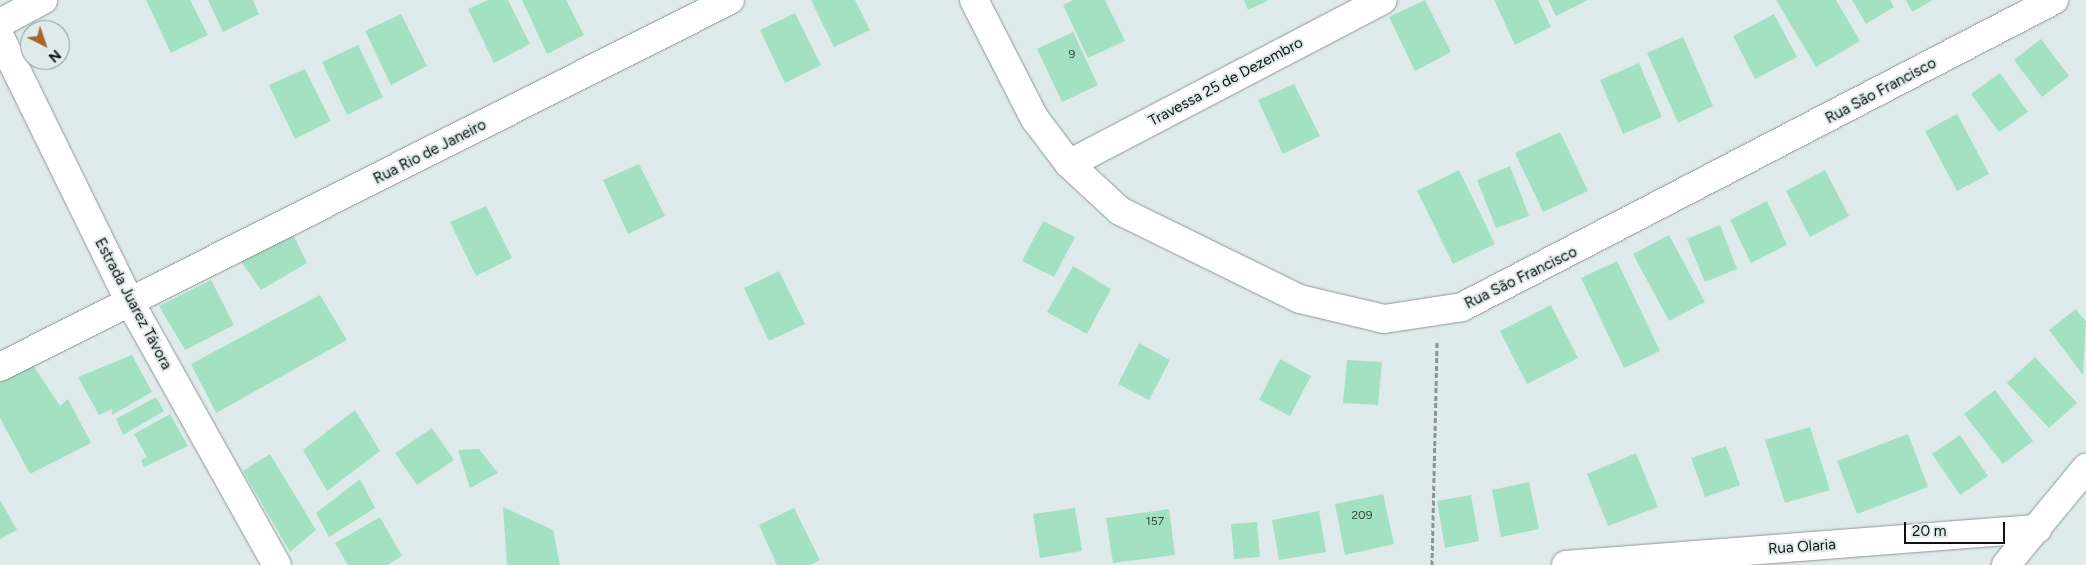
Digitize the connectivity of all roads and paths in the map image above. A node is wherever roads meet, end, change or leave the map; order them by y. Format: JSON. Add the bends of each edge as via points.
{"nodes":[{"id":1,"x":43,"y":0,"type":"edge"},
{"id":2,"x":730,"y":0,"type":"edge"},
{"id":3,"x":974,"y":0,"type":"edge"},
{"id":4,"x":1382,"y":0,"type":"edge"},
{"id":5,"x":2054,"y":0,"type":"edge"},
{"id":6,"x":0,"y":23,"type":"edge"},
{"id":7,"x":0,"y":37,"type":"edge"},
{"id":8,"x":1069,"y":164,"type":"junction"},
{"id":9,"x":131,"y":304,"type":"junction"},
{"id":10,"x":1438,"y":311,"type":"junction"},
{"id":11,"x":0,"y":367,"type":"edge"},
{"id":12,"x":2086,"y":468,"type":"edge"},
{"id":13,"x":2038,"y":529,"type":"junction"},
{"id":14,"x":277,"y":565,"type":"edge"},
{"id":15,"x":1432,"y":565,"type":"edge"},
{"id":16,"x":1566,"y":565,"type":"edge"},
{"id":17,"x":2006,"y":565,"type":"edge"}],
"edges":[{"from":1,"to":6,"type":"street"},
{"from":2,"to":9,"type":"street","name":"Rua Rio de Janeiro"},
{"from":3,"to":8,"type":"street","name":"Rua São Francisco","via":[[1035,119]]},
{"from":4,"to":8,"type":"street","name":"Travessa 25 de Dezembro"},
{"from":5,"to":10,"type":"street","name":"Rua São Francisco","via":[[1586,246],[1462,307]]},
{"from":7,"to":9,"type":"street","name":"Estrada Juarez Távora"},
{"from":8,"to":10,"type":"street","name":"Rua São Francisco","via":[[1120,211],[1300,299],[1384,319]]},
{"from":9,"to":11,"type":"street","name":"Rua Rio de Janeiro"},
{"from":9,"to":14,"type":"street","name":"Estrada Juarez Távora"},
{"from":10,"to":15,"type":"path"},
{"from":12,"to":13,"type":"street"},
{"from":13,"to":16,"type":"street","name":"Rua Olaria"},
{"from":13,"to":17,"type":"street"}]}
